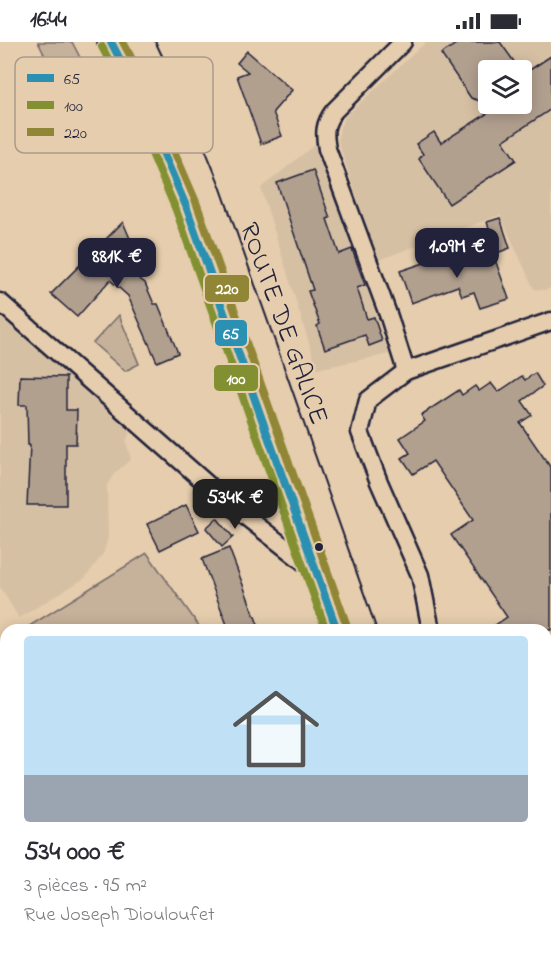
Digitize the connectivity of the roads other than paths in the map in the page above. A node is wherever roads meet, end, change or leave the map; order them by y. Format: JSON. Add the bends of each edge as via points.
{"nodes":[{"id":1,"x":111,"y":42,"type":"edge"},
{"id":2,"x":140,"y":42,"type":"edge"},
{"id":3,"x":403,"y":42,"type":"edge"},
{"id":4,"x":119,"y":57,"type":"edge"},
{"id":5,"x":147,"y":57,"type":"edge"},
{"id":6,"x":163,"y":153,"type":"edge"},
{"id":7,"x":192,"y":153,"type":"edge"},
{"id":8,"x":0,"y":302,"type":"edge"},
{"id":9,"x":551,"y":321,"type":"edge"},
{"id":10,"x":406,"y":371,"type":"junction"},
{"id":11,"x":318,"y":573,"type":"junction"},
{"id":12,"x":335,"y":624,"type":"edge"},
{"id":13,"x":360,"y":624,"type":"edge"},
{"id":14,"x":430,"y":624,"type":"edge"}],
"edges":[{"from":1,"to":4,"type":"main road","name":"ROUTE DE GALICE"},
{"from":2,"to":5,"type":"main road","name":"ROUTE DE GALICE"},
{"from":3,"to":10,"type":"street","via":[[334,111],[324,134]]},
{"from":6,"to":11,"type":"main road","name":"ROUTE DE GALICE","via":[[186,206]]},
{"from":7,"to":13,"type":"main road","name":"ROUTE DE GALICE"},
{"from":8,"to":11,"type":"street","via":[[232,506]]},
{"from":9,"to":10,"type":"street"},
{"from":10,"to":14,"type":"street","via":[[368,400],[360,432],[420,575]]},
{"from":11,"to":12,"type":"main road","name":"ROUTE DE GALICE"}]}
